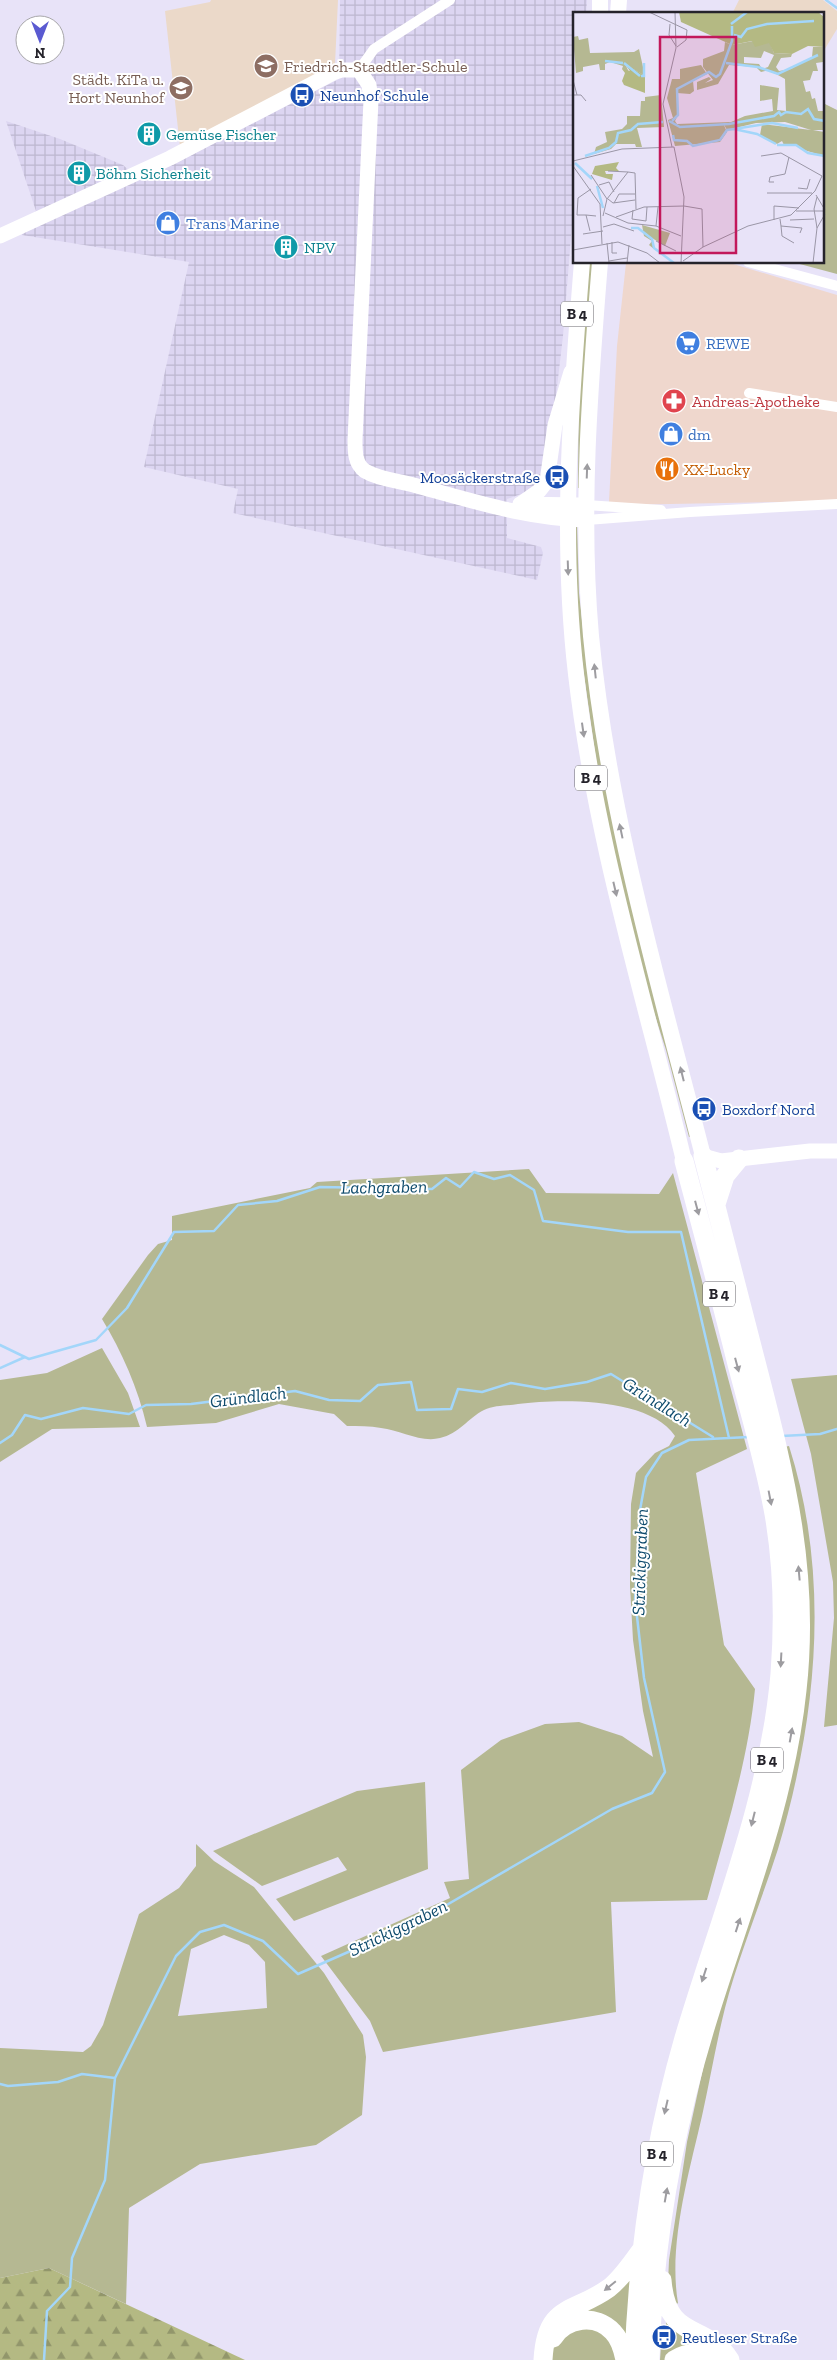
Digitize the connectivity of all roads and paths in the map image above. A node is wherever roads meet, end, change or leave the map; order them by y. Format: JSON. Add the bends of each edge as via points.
{"nodes":[{"id":1,"x":450,"y":0,"type":"edge"},
{"id":2,"x":359,"y":70,"type":"junction"},
{"id":3,"x":0,"y":236,"type":"edge"},
{"id":4,"x":582,"y":264,"type":"edge"},
{"id":5,"x":600,"y":264,"type":"edge"},
{"id":6,"x":755,"y":264,"type":"edge"},
{"id":7,"x":837,"y":286,"type":"edge"},
{"id":8,"x":573,"y":366,"type":"junction"},
{"id":9,"x":749,"y":393,"type":"dead end"},
{"id":10,"x":837,"y":407,"type":"edge"},
{"id":11,"x":522,"y":503,"type":"junction"},
{"id":12,"x":837,"y":504,"type":"edge"},
{"id":13,"x":499,"y":508,"type":"junction"},
{"id":14,"x":568,"y":512,"type":"junction"},
{"id":15,"x":586,"y":512,"type":"junction"},
{"id":16,"x":810,"y":1151,"type":"junction"},
{"id":17,"x":837,"y":1151,"type":"edge"},
{"id":18,"x":703,"y":1156,"type":"junction"},
{"id":19,"x":739,"y":1159,"type":"junction"},
{"id":20,"x":684,"y":1161,"type":"junction"},
{"id":21,"x":716,"y":1206,"type":"junction"},
{"id":22,"x":650,"y":2246,"type":"junction"},
{"id":23,"x":543,"y":2360,"type":"edge"},
{"id":24,"x":625,"y":2360,"type":"edge"},
{"id":25,"x":634,"y":2360,"type":"edge"},
{"id":26,"x":650,"y":2360,"type":"edge"},
{"id":27,"x":674,"y":2360,"type":"edge"},
{"id":28,"x":719,"y":2360,"type":"edge"},
{"id":29,"x":730,"y":2360,"type":"edge"}],
"edges":[{"from":1,"to":2,"type":"street","via":[[374,49]]},
{"from":2,"to":3,"type":"street","via":[[333,73],[178,154]]},
{"from":2,"to":13,"type":"street","via":[[370,85],[371,100],[356,457],[364,470],[379,477]]},
{"from":4,"to":8,"type":"main road","number":"B 4"},
{"from":15,"to":5,"type":"main road","number":"B 4","one_way":true},
{"from":6,"to":7,"type":"street"},
{"from":8,"to":11,"type":"street","number":"B 4","via":[[558,416],[546,481],[539,491]]},
{"from":8,"to":14,"type":"main road","number":"B 4"},
{"from":9,"to":10,"type":"street"},
{"from":11,"to":13,"type":"street"},
{"from":11,"to":14,"type":"street"},
{"from":12,"to":15,"type":"street","via":[[690,512]]},
{"from":13,"to":14,"type":"street","via":[[517,513]]},
{"from":14,"to":15,"type":"street"},
{"from":14,"to":20,"type":"main road","number":"B 4","one_way":true,"via":[[574,656],[592,783],[626,936]]},
{"from":18,"to":15,"type":"main road","number":"B 4","one_way":true,"via":[[639,905],[607,757],[590,628]]},
{"from":16,"to":17,"type":"street"},
{"from":16,"to":18,"type":"street","via":[[718,1150]]},
{"from":16,"to":19,"type":"street"},
{"from":18,"to":19,"type":"street","via":[[721,1161]]},
{"from":18,"to":20,"type":"street"},
{"from":18,"to":21,"type":"highway","number":"B 4"},
{"from":19,"to":21,"type":"highway","via":[[725,1176]]},
{"from":20,"to":22,"type":"highway","number":"B 4","one_way":true,"via":[[760,1450],[774,1517],[780,1565],[782,1633],[777,1701],[750,1828],[668,2098],[654,2169]]},
{"from":22,"to":21,"type":"highway","number":"B 4","one_way":true,"via":[[694,2066],[770,1828],[795,1710],[800,1651],[800,1581],[793,1520],[773,1425]]},
{"from":22,"to":23,"type":"highway","one_way":true,"via":[[611,2286],[559,2316],[546,2334]]},
{"from":22,"to":25,"type":"highway","number":"B 4"},
{"from":22,"to":26,"type":"highway","number":"B 4"},
{"from":22,"to":29,"type":"highway","number":"B 4","via":[[670,2314],[678,2323],[723,2351]]},
{"from":23,"to":24,"type":"highway","via":[[560,2328],[583,2320],[599,2322],[614,2332]]},
{"from":27,"to":28,"type":"highway","via":[[695,2353]]}]}
